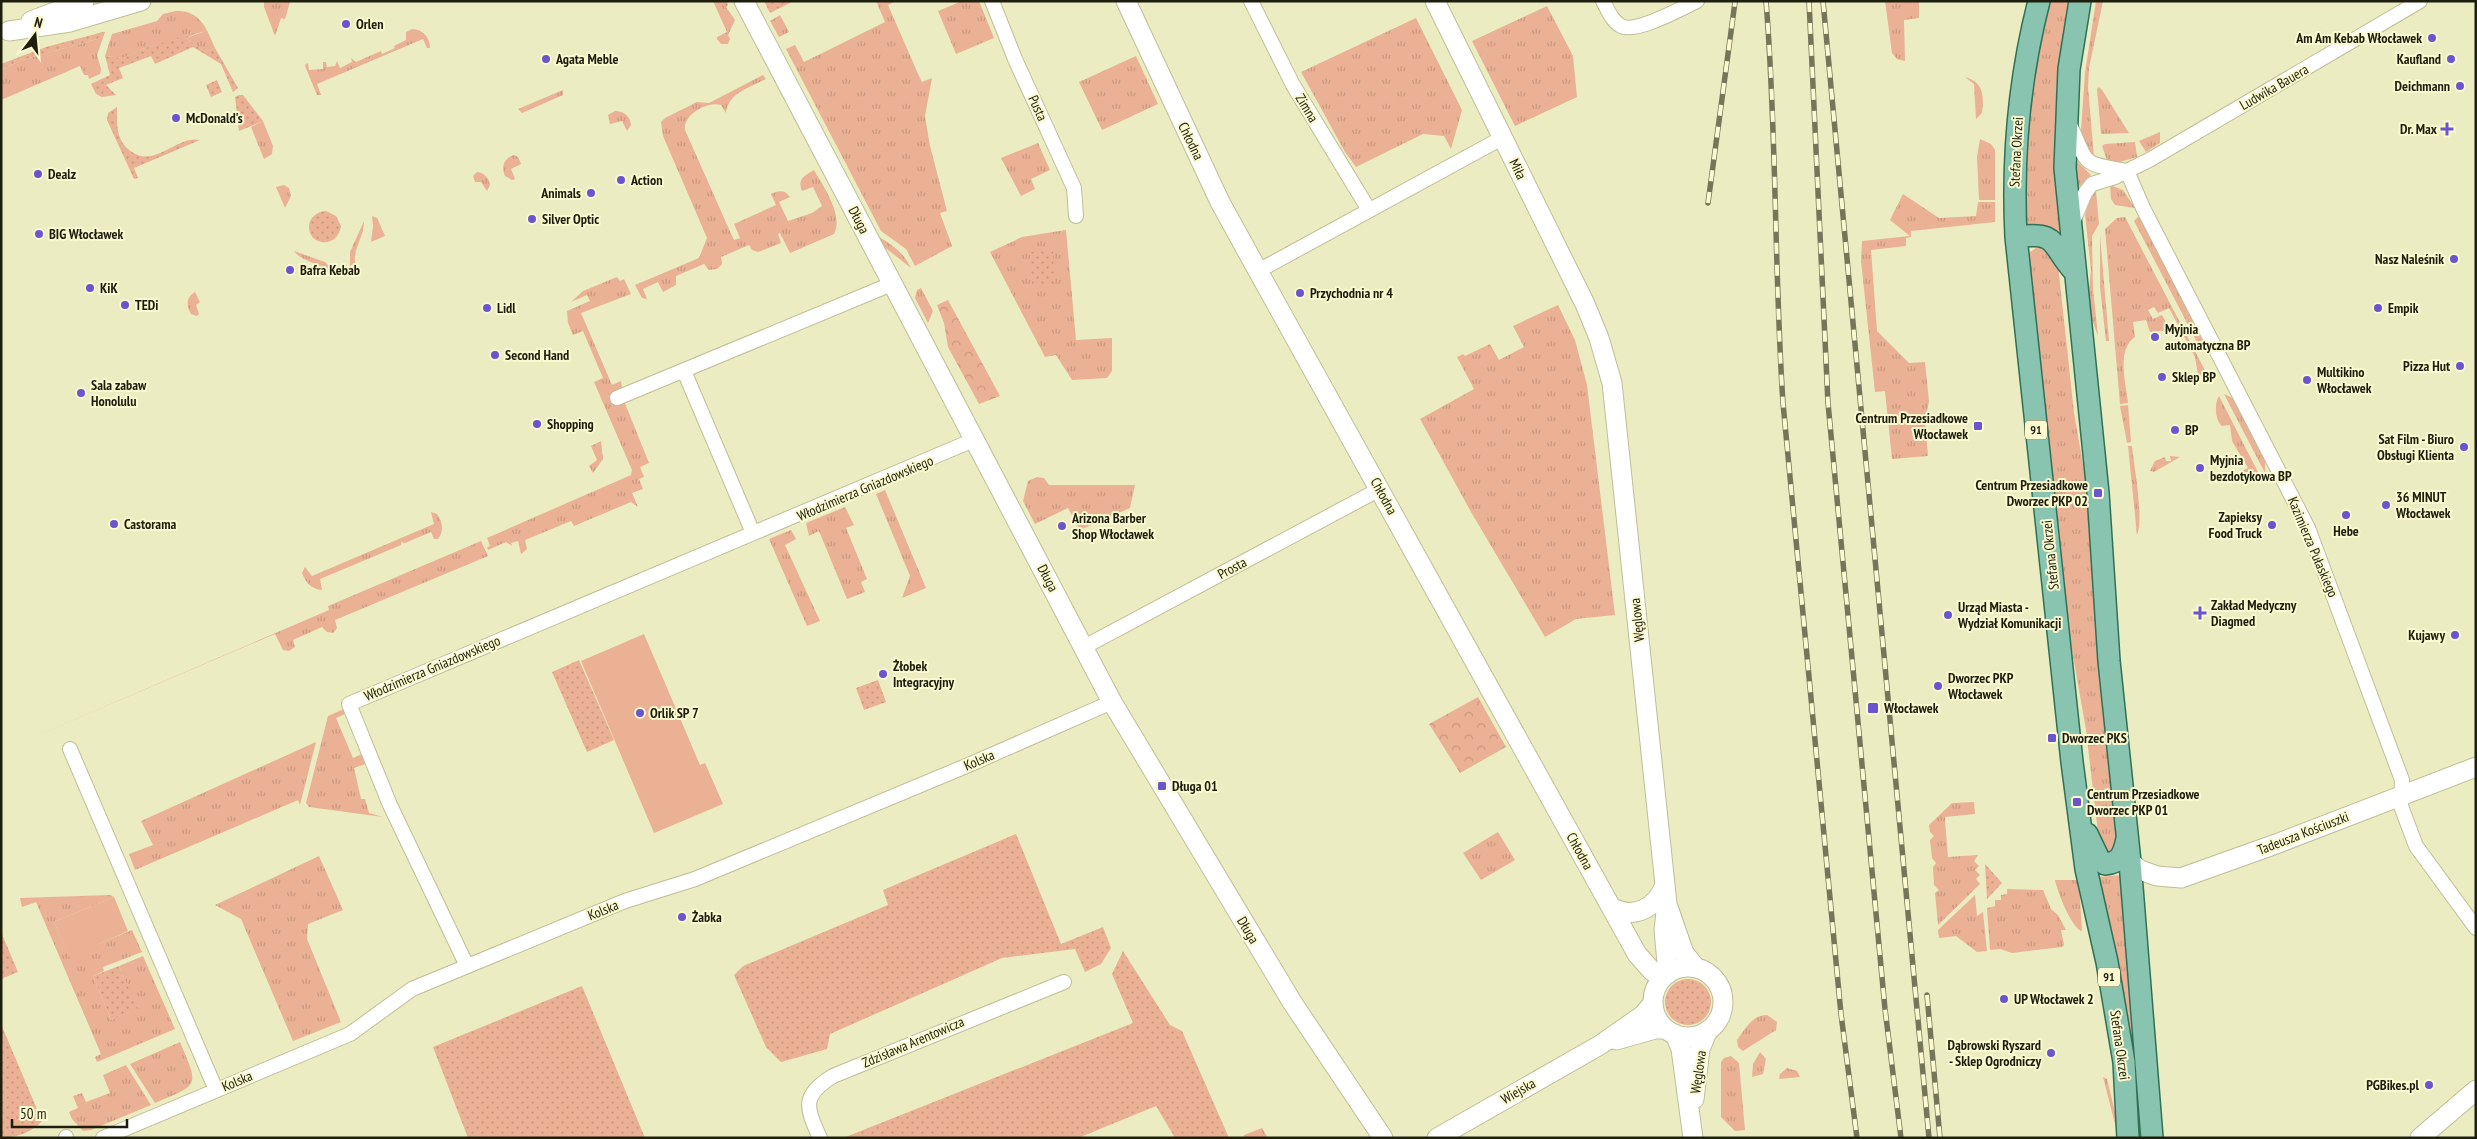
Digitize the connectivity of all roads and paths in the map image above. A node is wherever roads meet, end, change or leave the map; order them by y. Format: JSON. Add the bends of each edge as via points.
{"nodes":[{"id":1,"x":84,"y":1,"type":"edge"},
{"id":2,"x":141,"y":1,"type":"edge"},
{"id":3,"x":744,"y":1,"type":"edge"},
{"id":4,"x":992,"y":1,"type":"edge"},
{"id":5,"x":1126,"y":1,"type":"edge"},
{"id":6,"x":1251,"y":1,"type":"edge"},
{"id":7,"x":1435,"y":1,"type":"edge"},
{"id":8,"x":1603,"y":1,"type":"edge"},
{"id":9,"x":1697,"y":1,"type":"edge"},
{"id":10,"x":2039,"y":1,"type":"edge"},
{"id":11,"x":2080,"y":1,"type":"edge"},
{"id":12,"x":2420,"y":1,"type":"edge"},
{"id":13,"x":5,"y":33,"type":"edge"},
{"id":14,"x":2065,"y":115,"type":"junction"},
{"id":15,"x":1502,"y":138,"type":"junction"},
{"id":16,"x":2127,"y":171,"type":"junction"},
{"id":17,"x":1369,"y":210,"type":"junction"},
{"id":18,"x":1076,"y":216,"type":"dead end"},
{"id":19,"x":2070,"y":227,"type":"junction"},
{"id":20,"x":2016,"y":237,"type":"junction"},
{"id":21,"x":1258,"y":271,"type":"junction"},
{"id":22,"x":2074,"y":271,"type":"junction"},
{"id":23,"x":894,"y":283,"type":"junction"},
{"id":24,"x":1599,"y":338,"type":"joint"},
{"id":25,"x":684,"y":371,"type":"junction"},
{"id":26,"x":617,"y":398,"type":"dead end"},
{"id":27,"x":976,"y":440,"type":"junction"},
{"id":28,"x":1380,"y":489,"type":"junction"},
{"id":29,"x":753,"y":534,"type":"junction"},
{"id":30,"x":1084,"y":647,"type":"junction"},
{"id":31,"x":1112,"y":702,"type":"junction"},
{"id":32,"x":70,"y":748,"type":"dead end"},
{"id":33,"x":2476,"y":767,"type":"edge"},
{"id":34,"x":2403,"y":796,"type":"junction"},
{"id":35,"x":2080,"y":818,"type":"junction"},
{"id":36,"x":2127,"y":839,"type":"junction"},
{"id":37,"x":2130,"y":862,"type":"junction"},
{"id":38,"x":1666,"y":894,"type":"junction"},
{"id":39,"x":1611,"y":907,"type":"junction"},
{"id":40,"x":2476,"y":928,"type":"edge"},
{"id":41,"x":467,"y":966,"type":"junction"},
{"id":42,"x":1696,"y":968,"type":"junction"},
{"id":43,"x":1666,"y":975,"type":"junction"},
{"id":44,"x":1064,"y":982,"type":"dead end"},
{"id":45,"x":1653,"y":1003,"type":"junction"},
{"id":46,"x":1708,"y":1030,"type":"junction"},
{"id":47,"x":1670,"y":1031,"type":"junction"},
{"id":48,"x":1600,"y":1045,"type":"junction"},
{"id":49,"x":216,"y":1090,"type":"junction"},
{"id":50,"x":2476,"y":1090,"type":"edge"},
{"id":51,"x":1691,"y":1115,"type":"junction"},
{"id":52,"x":103,"y":1138,"type":"edge"},
{"id":53,"x":820,"y":1138,"type":"edge"},
{"id":54,"x":1383,"y":1138,"type":"edge"},
{"id":55,"x":1437,"y":1138,"type":"edge"},
{"id":56,"x":1692,"y":1138,"type":"edge"},
{"id":57,"x":2128,"y":1138,"type":"edge"},
{"id":58,"x":2152,"y":1138,"type":"edge"},
{"id":59,"x":2420,"y":1138,"type":"edge"}],
"edges":[{"from":1,"to":13,"type":"street"},
{"from":2,"to":13,"type":"street","via":[[70,22]]},
{"from":3,"to":23,"type":"street","name":"Długa"},
{"from":4,"to":18,"type":"street","name":"Pusta","via":[[1074,188]]},
{"from":5,"to":21,"type":"street","name":"Chłodna","via":[[1216,194]]},
{"from":6,"to":17,"type":"street","name":"Zimna","via":[[1293,85]]},
{"from":7,"to":15,"type":"street","name":"Miła"},
{"from":8,"to":9,"type":"street","via":[[1612,19],[1623,27],[1637,27]]},
{"from":10,"to":20,"type":"main road","name":"Stefana Okrzei","number":"91","via":[[2019,104],[2014,171]]},
{"from":11,"to":14,"type":"main road","name":"Stefana Okrzei","number":"91"},
{"from":12,"to":16,"type":"street","name":"Ludwika Bauera"},
{"from":14,"to":16,"type":"street","via":[[2083,156],[2089,162]]},
{"from":14,"to":19,"type":"main road","name":"Stefana Okrzei","number":"91"},
{"from":15,"to":17,"type":"street"},
{"from":15,"to":24,"type":"street","name":"Miła"},
{"from":16,"to":19,"type":"street","name":"Ludwika Bauera","via":[[2092,184]]},
{"from":16,"to":34,"type":"street","name":"Kazimierza Pułaskiego","via":[[2308,528],[2402,780]]},
{"from":17,"to":21,"type":"street"},
{"from":19,"to":22,"type":"main road","name":"Stefana Okrzei","number":"91"},
{"from":20,"to":22,"type":"main road","number":"91","via":[[2035,234],[2050,238]]},
{"from":20,"to":35,"type":"main road","name":"Stefana Okrzei","number":"91"},
{"from":21,"to":28,"type":"street","name":"Chłodna"},
{"from":22,"to":36,"type":"main road","name":"Stefana Okrzei","number":"91","via":[[2098,493],[2109,661]]},
{"from":23,"to":25,"type":"street"},
{"from":23,"to":27,"type":"street","name":"Długa"},
{"from":24,"to":38,"type":"street","name":"Węglowa","via":[[1612,383]]},
{"from":25,"to":26,"type":"street"},
{"from":25,"to":29,"type":"street"},
{"from":27,"to":29,"type":"street","name":"Włodzimierza Gniazdowskiego"},
{"from":27,"to":30,"type":"street","name":"Długa"},
{"from":28,"to":30,"type":"street","name":"Prosta"},
{"from":28,"to":39,"type":"street","name":"Chłodna"},
{"from":29,"to":41,"type":"street","name":"Włodzimierza Gniazdowskiego","via":[[350,704],[390,805]]},
{"from":30,"to":31,"type":"street","name":"Długa"},
{"from":31,"to":41,"type":"street","name":"Kolska","via":[[695,879],[625,901]]},
{"from":31,"to":54,"type":"street","name":"Długa","via":[[1292,1002]]},
{"from":32,"to":49,"type":"street"},
{"from":33,"to":34,"type":"street","name":"Tadeusza Kościuszki"},
{"from":34,"to":37,"type":"street","name":"Tadeusza Kościuszki","via":[[2181,878],[2156,876]]},
{"from":34,"to":40,"type":"street","name":"Kazimierza Pułaskiego","via":[[2401,806],[2416,846]]},
{"from":35,"to":36,"type":"main road","via":[[2099,859],[2105,864],[2120,859]]},
{"from":35,"to":57,"type":"main road","name":"Stefana Okrzei","number":"91","via":[[2086,869],[2107,962],[2124,1062]]},
{"from":36,"to":37,"type":"main road","name":"Stefana Okrzei","number":"91"},
{"from":37,"to":58,"type":"main road","name":"Stefana Okrzei","number":"91"},
{"from":38,"to":39,"type":"street","via":[[1641,911],[1628,913]]},
{"from":38,"to":42,"type":"street","name":"Węglowa","via":[[1684,953]]},
{"from":38,"to":43,"type":"street","name":"Węglowa"},
{"from":39,"to":43,"type":"street","name":"Chłodna","via":[[1642,961],[1652,971]]},
{"from":41,"to":49,"type":"street","name":"Kolska","via":[[412,989],[350,1034]]},
{"from":42,"to":43,"type":"street","via":[[1681,968]]},
{"from":42,"to":46,"type":"street","via":[[1710,975],[1722,994],[1720,1014]]},
{"from":43,"to":45,"type":"street","via":[[1656,988]]},
{"from":44,"to":53,"type":"street","name":"Zdzisława Arentowicza","via":[[842,1072],[817,1086],[808,1103]]},
{"from":45,"to":47,"type":"street","via":[[1655,1014]]},
{"from":45,"to":48,"type":"street","name":"Wiejska"},
{"from":46,"to":47,"type":"street","via":[[1688,1037]]},
{"from":46,"to":51,"type":"street","name":"Węglowa","via":[[1700,1049]]},
{"from":47,"to":48,"type":"street","name":"Wiejska","via":[[1655,1028]]},
{"from":47,"to":51,"type":"street","name":"Węglowa","via":[[1681,1049]]},
{"from":48,"to":55,"type":"street","name":"Wiejska"},
{"from":49,"to":52,"type":"street","name":"Kolska"},
{"from":50,"to":59,"type":"street"},
{"from":51,"to":56,"type":"street","name":"Węglowa"}]}
